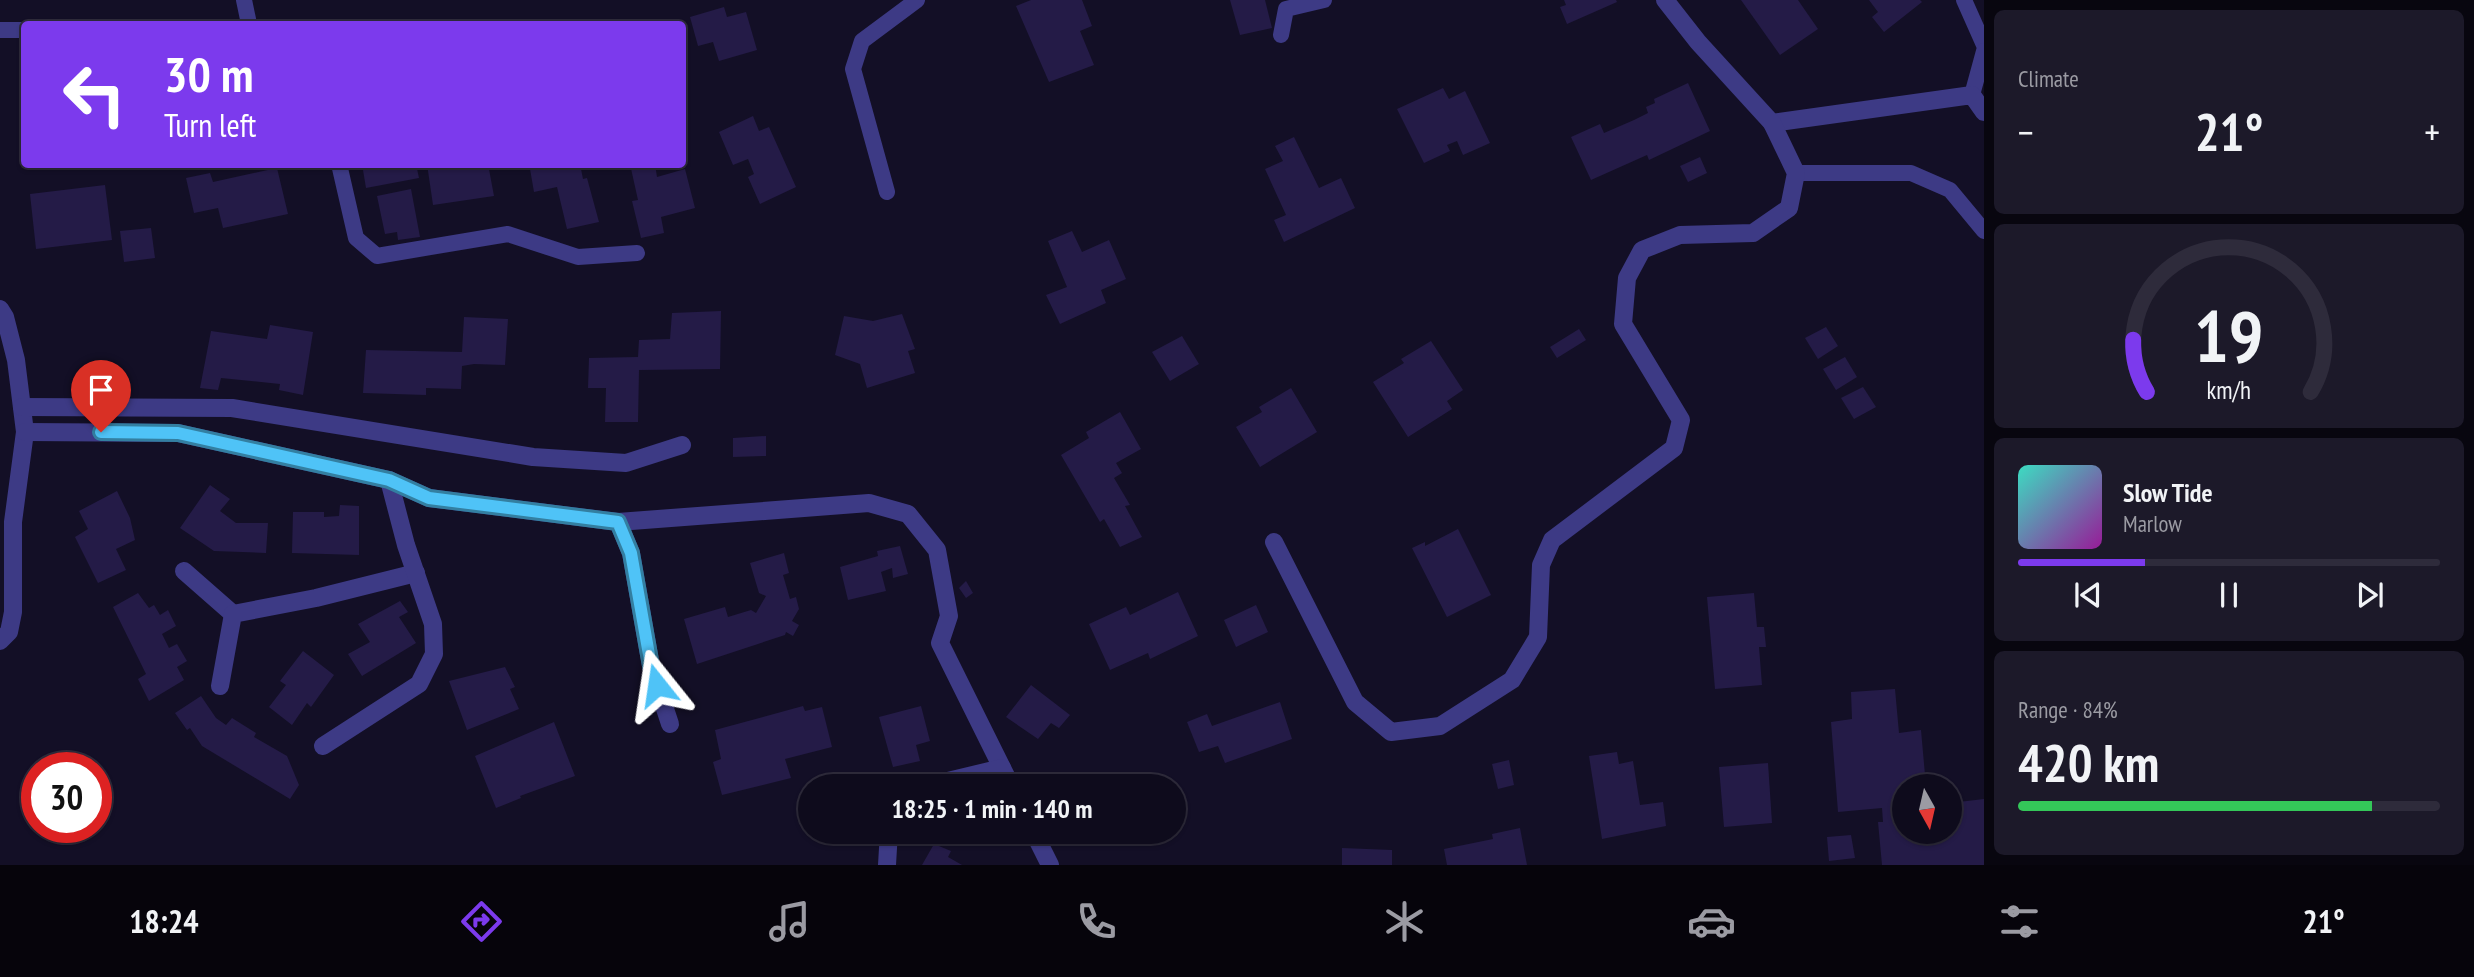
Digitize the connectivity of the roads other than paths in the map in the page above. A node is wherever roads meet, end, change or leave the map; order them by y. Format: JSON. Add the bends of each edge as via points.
{"nodes":[{"id":1,"x":244,"y":0,"type":"edge"},
{"id":2,"x":917,"y":0,"type":"edge"},
{"id":3,"x":1324,"y":0,"type":"edge"},
{"id":4,"x":1665,"y":0,"type":"edge"},
{"id":5,"x":1964,"y":0,"type":"edge"},
{"id":6,"x":248,"y":21,"type":"edge"},
{"id":7,"x":0,"y":30,"type":"edge"},
{"id":8,"x":21,"y":30,"type":"edge"},
{"id":9,"x":1282,"y":34,"type":"dead end"},
{"id":10,"x":1984,"y":45,"type":"edge"},
{"id":11,"x":1984,"y":51,"type":"edge"},
{"id":12,"x":1972,"y":95,"type":"junction"},
{"id":13,"x":1984,"y":112,"type":"edge"},
{"id":14,"x":1772,"y":123,"type":"junction"},
{"id":15,"x":340,"y":168,"type":"edge"},
{"id":16,"x":1796,"y":173,"type":"junction"},
{"id":17,"x":887,"y":192,"type":"dead end"},
{"id":18,"x":1984,"y":232,"type":"edge"},
{"id":19,"x":637,"y":253,"type":"dead end"},
{"id":20,"x":0,"y":309,"type":"edge"},
{"id":21,"x":22,"y":407,"type":"junction"},
{"id":22,"x":25,"y":432,"type":"junction"},
{"id":23,"x":682,"y":445,"type":"dead end"},
{"id":24,"x":389,"y":480,"type":"junction"},
{"id":25,"x":618,"y":522,"type":"junction"},
{"id":26,"x":1274,"y":542,"type":"dead end"},
{"id":27,"x":184,"y":571,"type":"dead end"},
{"id":28,"x":416,"y":573,"type":"junction"},
{"id":29,"x":233,"y":614,"type":"junction"},
{"id":30,"x":0,"y":641,"type":"edge"},
{"id":31,"x":220,"y":686,"type":"dead end"},
{"id":32,"x":670,"y":724,"type":"dead end"},
{"id":33,"x":323,"y":746,"type":"dead end"},
{"id":34,"x":1002,"y":768,"type":"junction"},
{"id":35,"x":977,"y":774,"type":"edge"},
{"id":36,"x":1005,"y":774,"type":"edge"},
{"id":37,"x":888,"y":844,"type":"edge"},
{"id":38,"x":1040,"y":844,"type":"edge"},
{"id":39,"x":887,"y":865,"type":"edge"},
{"id":40,"x":1050,"y":865,"type":"edge"}],
"edges":[{"from":1,"to":6,"type":"lane"},
{"from":2,"to":17,"type":"lane","via":[[862,41],[853,69]]},
{"from":3,"to":9,"type":"lane","via":[[1286,9]]},
{"from":4,"to":14,"type":"street"},
{"from":5,"to":10,"type":"lane"},
{"from":7,"to":8,"type":"lane"},
{"from":11,"to":12,"type":"lane"},
{"from":12,"to":13,"type":"street"},
{"from":12,"to":14,"type":"street"},
{"from":14,"to":16,"type":"street"},
{"from":15,"to":19,"type":"lane","via":[[356,238],[377,257],[508,234],[578,257]]},
{"from":16,"to":18,"type":"lane","via":[[1911,173],[1950,190]]},
{"from":16,"to":26,"type":"street","via":[[1789,208],[1753,233],[1680,235],[1642,250],[1627,278],[1623,324],[1681,420],[1674,448],[1552,540],[1541,565],[1538,637],[1512,680],[1440,726],[1391,732],[1355,702]]},
{"from":20,"to":21,"type":"street","via":[[16,360]]},
{"from":21,"to":22,"type":"street"},
{"from":21,"to":23,"type":"street","via":[[232,408],[533,457],[626,463]]},
{"from":22,"to":24,"type":"street","via":[[178,433]]},
{"from":22,"to":30,"type":"street","via":[[13,522],[13,612],[9,632]]},
{"from":24,"to":25,"type":"street","via":[[429,498]]},
{"from":24,"to":28,"type":"street"},
{"from":25,"to":32,"type":"street","via":[[631,553],[651,666]]},
{"from":25,"to":34,"type":"street","via":[[869,503],[908,514],[937,550],[949,617],[940,643]]},
{"from":27,"to":29,"type":"street"},
{"from":28,"to":29,"type":"street"},
{"from":28,"to":33,"type":"street","via":[[433,624],[434,654],[419,684]]},
{"from":29,"to":31,"type":"street"},
{"from":34,"to":35,"type":"street"},
{"from":34,"to":36,"type":"street"},
{"from":37,"to":39,"type":"street"},
{"from":38,"to":40,"type":"street"}]}
